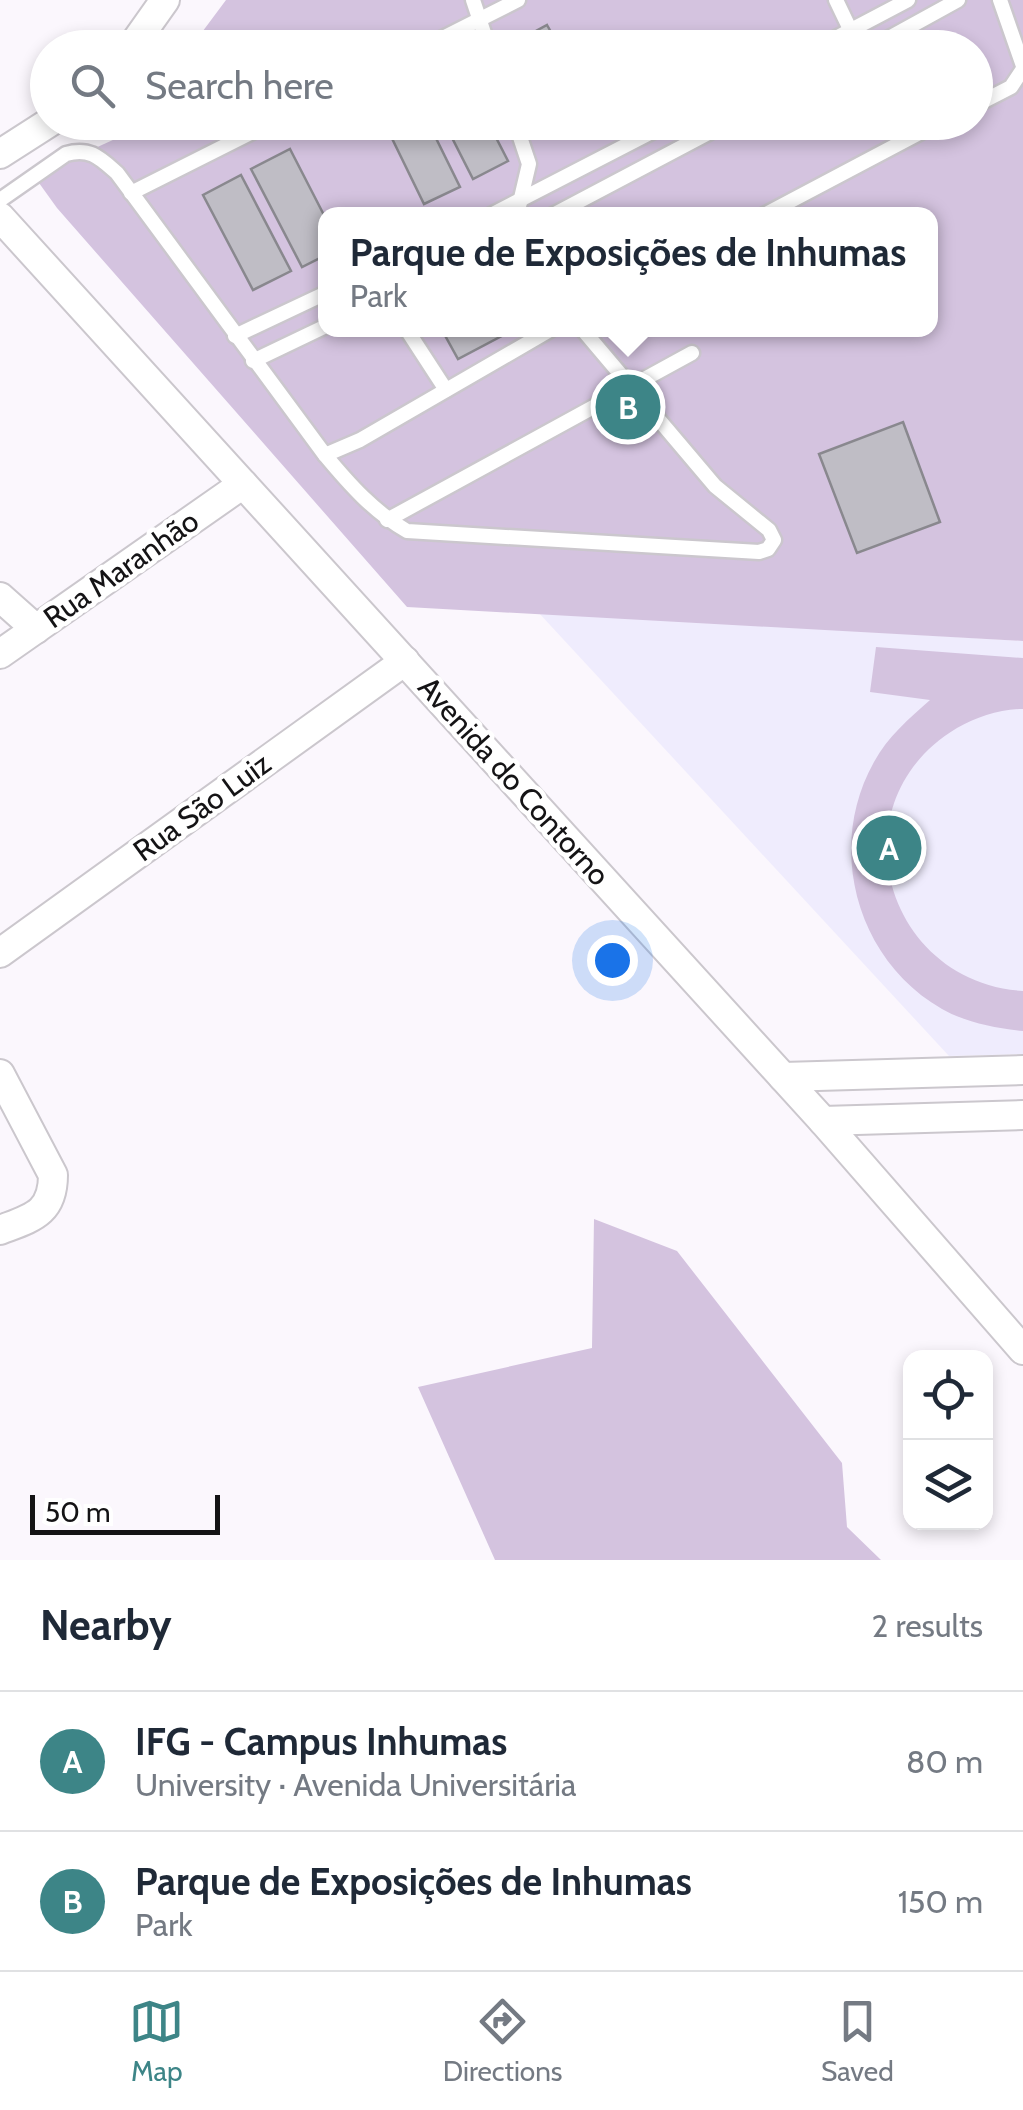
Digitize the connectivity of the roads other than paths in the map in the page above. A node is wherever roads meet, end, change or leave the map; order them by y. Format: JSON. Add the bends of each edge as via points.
{"nodes":[{"id":1,"x":165,"y":0,"type":"edge"},
{"id":2,"x":473,"y":0,"type":"edge"},
{"id":3,"x":518,"y":0,"type":"edge"},
{"id":4,"x":836,"y":0,"type":"edge"},
{"id":5,"x":908,"y":0,"type":"edge"},
{"id":6,"x":958,"y":0,"type":"edge"},
{"id":7,"x":1000,"y":0,"type":"edge"},
{"id":8,"x":479,"y":20,"type":"junction"},
{"id":9,"x":144,"y":30,"type":"edge"},
{"id":10,"x":459,"y":30,"type":"edge"},
{"id":11,"x":483,"y":30,"type":"edge"},
{"id":12,"x":851,"y":30,"type":"joint"},
{"id":13,"x":904,"y":30,"type":"edge"},
{"id":14,"x":1023,"y":68,"type":"edge"},
{"id":15,"x":993,"y":97,"type":"edge"},
{"id":16,"x":30,"y":135,"type":"edge"},
{"id":17,"x":235,"y":140,"type":"edge"},
{"id":18,"x":521,"y":140,"type":"edge"},
{"id":19,"x":640,"y":140,"type":"edge"},
{"id":20,"x":694,"y":140,"type":"edge"},
{"id":21,"x":904,"y":140,"type":"edge"},
{"id":22,"x":900,"y":142,"type":"joint"},
{"id":23,"x":0,"y":154,"type":"edge"},
{"id":24,"x":130,"y":192,"type":"junction"},
{"id":25,"x":0,"y":200,"type":"edge"},
{"id":26,"x":518,"y":207,"type":"edge"},
{"id":27,"x":520,"y":207,"type":"edge"},
{"id":28,"x":566,"y":207,"type":"edge"},
{"id":29,"x":777,"y":207,"type":"edge"},
{"id":30,"x":0,"y":217,"type":"edge"},
{"id":31,"x":14,"y":246,"type":"edge"},
{"id":32,"x":318,"y":297,"type":"edge"},
{"id":33,"x":318,"y":330,"type":"edge"},
{"id":34,"x":235,"y":336,"type":"junction"},
{"id":35,"x":412,"y":337,"type":"edge"},
{"id":36,"x":538,"y":337,"type":"edge"},
{"id":37,"x":589,"y":337,"type":"edge"},
{"id":38,"x":692,"y":353,"type":"dead end"},
{"id":39,"x":253,"y":362,"type":"junction"},
{"id":40,"x":632,"y":388,"type":"junction"},
{"id":41,"x":446,"y":390,"type":"junction"},
{"id":42,"x":325,"y":455,"type":"junction"},
{"id":43,"x":243,"y":484,"type":"junction"},
{"id":44,"x":388,"y":520,"type":"junction"},
{"id":45,"x":0,"y":597,"type":"edge"},
{"id":46,"x":36,"y":629,"type":"junction"},
{"id":47,"x":0,"y":654,"type":"edge"},
{"id":48,"x":405,"y":662,"type":"junction"},
{"id":49,"x":0,"y":953,"type":"edge"},
{"id":50,"x":1023,"y":1070,"type":"edge"},
{"id":51,"x":0,"y":1074,"type":"edge"},
{"id":52,"x":783,"y":1077,"type":"junction"},
{"id":53,"x":1023,"y":1115,"type":"edge"},
{"id":54,"x":823,"y":1121,"type":"junction"},
{"id":55,"x":0,"y":1230,"type":"edge"},
{"id":56,"x":1023,"y":1350,"type":"edge"}],
"edges":[{"from":1,"to":9,"type":"street"},
{"from":2,"to":8,"type":"lane"},
{"from":3,"to":8,"type":"lane"},
{"from":4,"to":12,"type":"lane"},
{"from":5,"to":12,"type":"lane"},
{"from":6,"to":13,"type":"lane"},
{"from":7,"to":14,"type":"lane"},
{"from":8,"to":10,"type":"lane"},
{"from":8,"to":11,"type":"lane"},
{"from":14,"to":15,"type":"lane","via":[[1011,88]]},
{"from":16,"to":23,"type":"street"},
{"from":17,"to":24,"type":"lane"},
{"from":18,"to":26,"type":"lane","via":[[529,164]]},
{"from":19,"to":27,"type":"lane"},
{"from":20,"to":28,"type":"lane"},
{"from":21,"to":22,"type":"lane"},
{"from":22,"to":29,"type":"lane"},
{"from":24,"to":25,"type":"lane","via":[[95,153],[77,151]]},
{"from":24,"to":34,"type":"lane"},
{"from":30,"to":31,"type":"street","name":"Avenida do Contorno"},
{"from":31,"to":43,"type":"street","name":"Avenida do Contorno"},
{"from":32,"to":34,"type":"lane"},
{"from":33,"to":39,"type":"lane"},
{"from":34,"to":39,"type":"lane"},
{"from":35,"to":41,"type":"lane"},
{"from":36,"to":41,"type":"lane"},
{"from":37,"to":40,"type":"lane"},
{"from":38,"to":40,"type":"lane"},
{"from":39,"to":42,"type":"lane"},
{"from":40,"to":44,"type":"lane"},
{"from":40,"to":44,"type":"lane","via":[[714,486],[769,530],[774,540],[768,549],[495,538],[407,531]]},
{"from":41,"to":42,"type":"lane"},
{"from":42,"to":44,"type":"lane"},
{"from":43,"to":46,"type":"street","name":"Rua Maranhão"},
{"from":43,"to":48,"type":"street","name":"Avenida do Contorno"},
{"from":45,"to":46,"type":"street"},
{"from":46,"to":47,"type":"street","name":"Rua Maranhão"},
{"from":48,"to":49,"type":"street","name":"Rua São Luiz"},
{"from":48,"to":52,"type":"street","name":"Avenida do Contorno"},
{"from":50,"to":52,"type":"street"},
{"from":51,"to":55,"type":"street","via":[[53,1175],[45,1208]]},
{"from":52,"to":54,"type":"street","name":"Avenida do Contorno"},
{"from":53,"to":54,"type":"street"},
{"from":54,"to":56,"type":"street","name":"Avenida do Contorno"}]}
